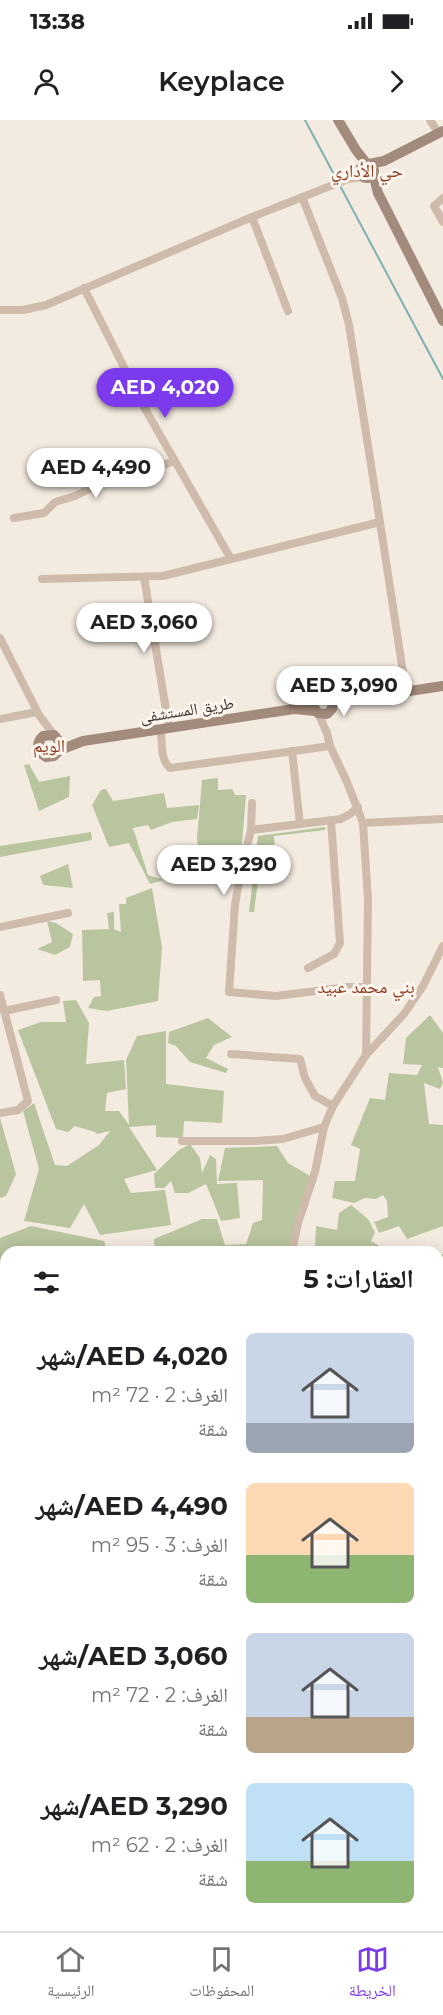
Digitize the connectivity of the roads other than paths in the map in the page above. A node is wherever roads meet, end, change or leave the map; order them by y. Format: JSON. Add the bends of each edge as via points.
{"nodes":[{"id":1,"x":338,"y":120,"type":"edge"},
{"id":2,"x":430,"y":120,"type":"edge"},
{"id":3,"x":441,"y":132,"type":"edge"},
{"id":4,"x":366,"y":171,"type":"junction"},
{"id":5,"x":302,"y":197,"type":"junction"},
{"id":6,"x":443,"y":198,"type":"edge"},
{"id":7,"x":252,"y":217,"type":"junction"},
{"id":8,"x":443,"y":222,"type":"edge"},
{"id":9,"x":84,"y":288,"type":"junction"},
{"id":10,"x":0,"y":310,"type":"edge"},
{"id":11,"x":288,"y":311,"type":"dead end"},
{"id":12,"x":443,"y":321,"type":"edge"},
{"id":13,"x":174,"y":461,"type":"junction"},
{"id":14,"x":14,"y":518,"type":"dead end"},
{"id":15,"x":380,"y":522,"type":"junction"},
{"id":16,"x":231,"y":559,"type":"junction"},
{"id":17,"x":144,"y":577,"type":"junction"},
{"id":18,"x":42,"y":579,"type":"dead end"},
{"id":19,"x":0,"y":638,"type":"edge"},
{"id":20,"x":443,"y":686,"type":"edge"},
{"id":21,"x":406,"y":692,"type":"junction"},
{"id":22,"x":330,"y":697,"type":"junction"},
{"id":23,"x":314,"y":699,"type":"junction"},
{"id":24,"x":357,"y":699,"type":"junction"},
{"id":25,"x":294,"y":709,"type":"junction"},
{"id":26,"x":331,"y":710,"type":"junction"},
{"id":27,"x":317,"y":712,"type":"junction"},
{"id":28,"x":38,"y":713,"type":"junction"},
{"id":29,"x":0,"y":719,"type":"edge"},
{"id":30,"x":165,"y":728,"type":"junction"},
{"id":31,"x":327,"y":733,"type":"junction"},
{"id":32,"x":55,"y":736,"type":"junction"},
{"id":33,"x":40,"y":739,"type":"junction"},
{"id":34,"x":83,"y":741,"type":"junction"},
{"id":35,"x":330,"y":746,"type":"junction"},
{"id":36,"x":60,"y":750,"type":"junction"},
{"id":37,"x":292,"y":751,"type":"junction"},
{"id":38,"x":252,"y":803,"type":"dead end"},
{"id":39,"x":358,"y":807,"type":"junction"},
{"id":40,"x":443,"y":819,"type":"edge"},
{"id":41,"x":331,"y":821,"type":"junction"},
{"id":42,"x":363,"y":822,"type":"junction"},
{"id":43,"x":300,"y":824,"type":"junction"},
{"id":44,"x":251,"y":830,"type":"junction"},
{"id":45,"x":68,"y":913,"type":"dead end"},
{"id":46,"x":0,"y":927,"type":"edge"},
{"id":47,"x":443,"y":946,"type":"edge"},
{"id":48,"x":308,"y":968,"type":"dead end"},
{"id":49,"x":366,"y":987,"type":"junction"},
{"id":50,"x":0,"y":995,"type":"edge"},
{"id":51,"x":56,"y":1000,"type":"dead end"},
{"id":52,"x":4,"y":1011,"type":"junction"},
{"id":53,"x":231,"y":1054,"type":"dead end"},
{"id":54,"x":366,"y":1055,"type":"junction"},
{"id":55,"x":333,"y":1106,"type":"junction"},
{"id":56,"x":0,"y":1113,"type":"edge"},
{"id":57,"x":324,"y":1127,"type":"junction"},
{"id":58,"x":182,"y":1141,"type":"dead end"},
{"id":59,"x":293,"y":1246,"type":"edge"}],
"edges":[{"from":1,"to":4,"type":"street"},
{"from":2,"to":3,"type":"street"},
{"from":3,"to":4,"type":"street"},
{"from":4,"to":5,"type":"street"},
{"from":4,"to":12,"type":"street"},
{"from":5,"to":7,"type":"street"},
{"from":5,"to":15,"type":"street","via":[[344,307]]},
{"from":6,"to":8,"type":"street","via":[[434,206]]},
{"from":7,"to":9,"type":"street"},
{"from":7,"to":11,"type":"street"},
{"from":9,"to":10,"type":"street","via":[[34,308]]},
{"from":9,"to":13,"type":"street"},
{"from":13,"to":14,"type":"street","via":[[121,473],[55,502],[44,513]]},
{"from":13,"to":16,"type":"street"},
{"from":15,"to":16,"type":"street"},
{"from":15,"to":21,"type":"street"},
{"from":16,"to":17,"type":"street"},
{"from":17,"to":18,"type":"street"},
{"from":17,"to":30,"type":"street"},
{"from":19,"to":28,"type":"street"},
{"from":20,"to":21,"type":"street"},
{"from":21,"to":24,"type":"street"},
{"from":22,"to":23,"type":"street","via":[[322,694]]},
{"from":22,"to":24,"type":"street"},
{"from":22,"to":26,"type":"street"},
{"from":23,"to":25,"type":"street","name":"طريق المستشفى"},
{"from":23,"to":27,"type":"street"},
{"from":24,"to":26,"type":"street"},
{"from":25,"to":27,"type":"street","name":"طريق المستشفى"},
{"from":25,"to":30,"type":"street","name":"طريق المستشفى"},
{"from":26,"to":27,"type":"street","via":[[324,715]]},
{"from":26,"to":31,"type":"street"},
{"from":27,"to":31,"type":"street"},
{"from":28,"to":29,"type":"street"},
{"from":28,"to":32,"type":"street"},
{"from":28,"to":33,"type":"street"},
{"from":30,"to":34,"type":"street","name":"طريق المستشفى"},
{"from":30,"to":37,"type":"street","via":[[164,758],[170,768]]},
{"from":31,"to":35,"type":"street"},
{"from":32,"to":33,"type":"street","via":[[47,734]]},
{"from":32,"to":34,"type":"street","name":"طريق المستشفى"},
{"from":32,"to":36,"type":"street"},
{"from":33,"to":36,"type":"street","via":[[38,747],[42,754],[54,756]]},
{"from":34,"to":36,"type":"street","name":"طريق المستشفى"},
{"from":35,"to":37,"type":"street"},
{"from":35,"to":39,"type":"street"},
{"from":37,"to":43,"type":"street"},
{"from":38,"to":44,"type":"street"},
{"from":39,"to":41,"type":"street"},
{"from":39,"to":42,"type":"street"},
{"from":40,"to":42,"type":"street"},
{"from":41,"to":43,"type":"street"},
{"from":41,"to":48,"type":"street","via":[[340,943],[334,954]]},
{"from":42,"to":49,"type":"street","via":[[368,900]]},
{"from":43,"to":44,"type":"street"},
{"from":44,"to":49,"type":"street","via":[[235,905],[229,993],[276,996]]},
{"from":45,"to":46,"type":"street"},
{"from":47,"to":54,"type":"street","via":[[404,1014]]},
{"from":49,"to":54,"type":"street"},
{"from":50,"to":52,"type":"street"},
{"from":51,"to":52,"type":"street"},
{"from":52,"to":56,"type":"street","via":[[28,1101],[18,1110]]},
{"from":53,"to":55,"type":"street","via":[[300,1059],[315,1096]]},
{"from":54,"to":55,"type":"street"},
{"from":55,"to":57,"type":"street"},
{"from":57,"to":58,"type":"street","via":[[283,1139]]},
{"from":57,"to":59,"type":"street"}]}
